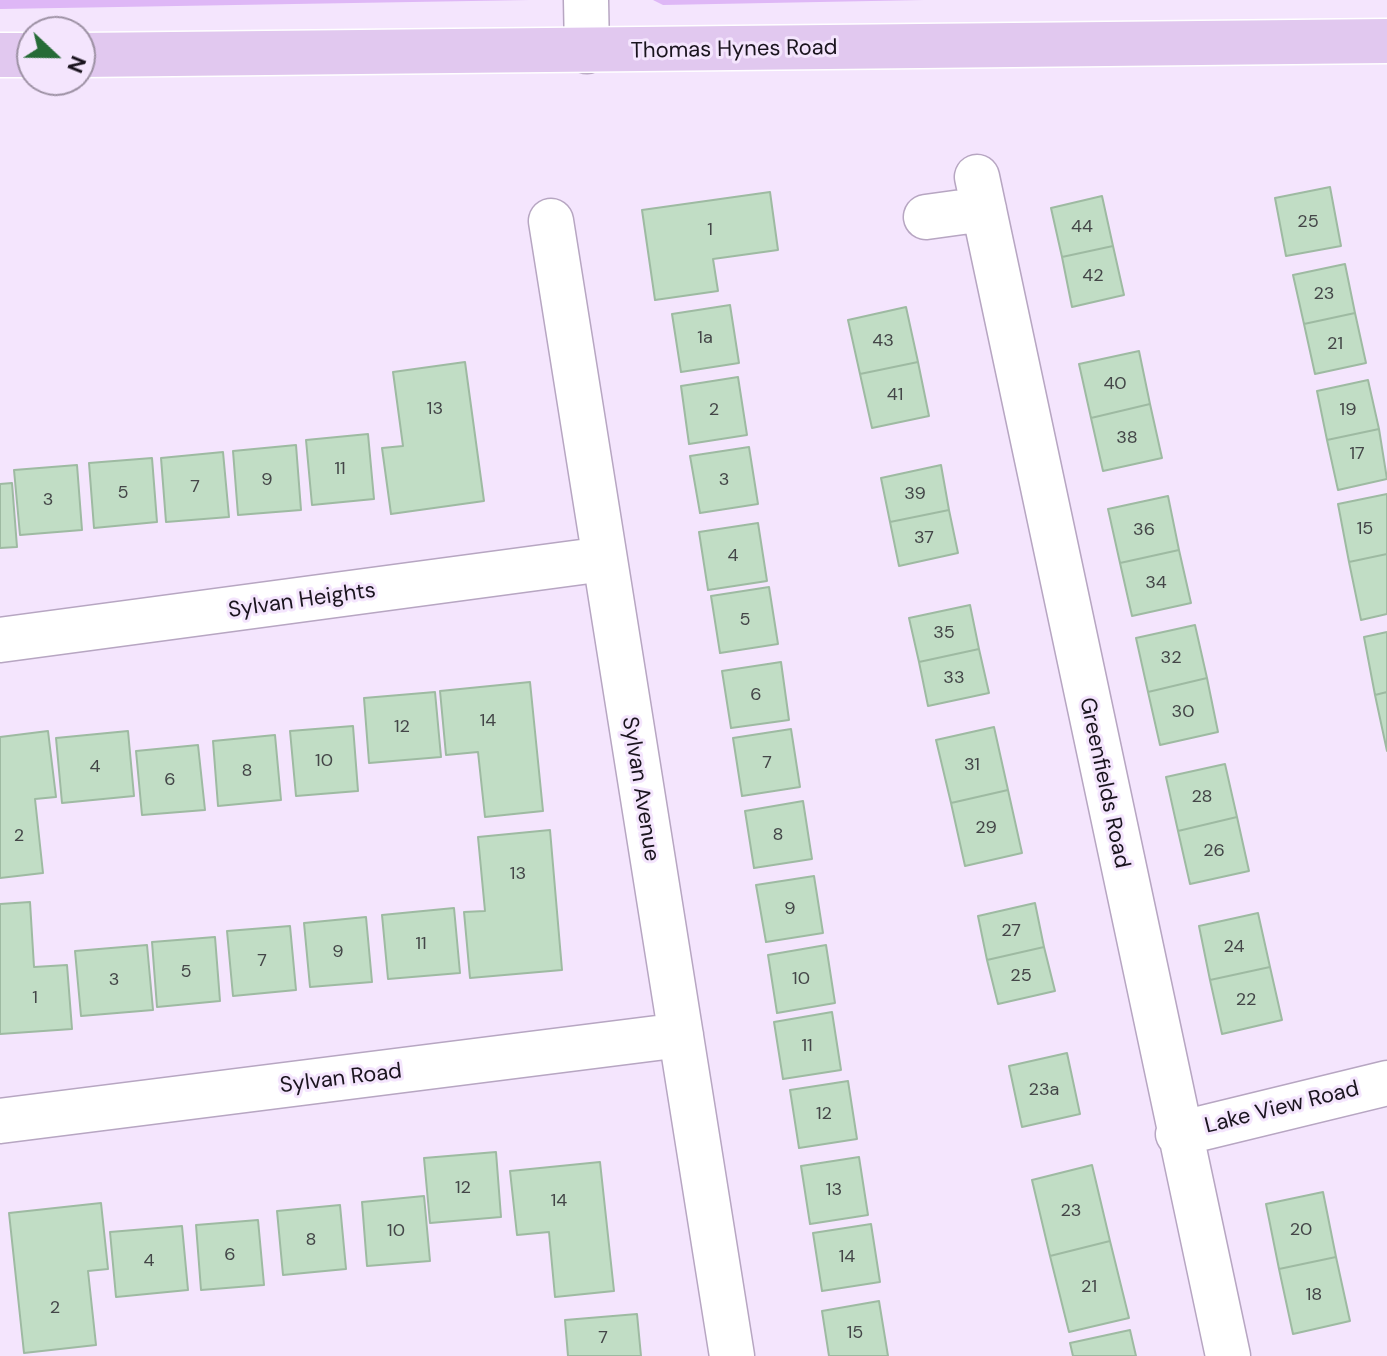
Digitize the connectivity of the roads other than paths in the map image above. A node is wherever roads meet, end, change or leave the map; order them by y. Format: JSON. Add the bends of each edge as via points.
{"nodes":[{"id":1,"x":586,"y":0,"type":"edge"},
{"id":2,"x":1387,"y":41,"type":"edge"},
{"id":3,"x":587,"y":51,"type":"junction"},
{"id":4,"x":96,"y":55,"type":"edge"},
{"id":5,"x":926,"y":217,"type":"dead end"},
{"id":6,"x":551,"y":221,"type":"dead end"},
{"id":7,"x":604,"y":559,"type":"junction"},
{"id":8,"x":0,"y":640,"type":"edge"},
{"id":9,"x":681,"y":1035,"type":"junction"},
{"id":10,"x":1387,"y":1083,"type":"edge"},
{"id":11,"x":0,"y":1121,"type":"edge"},
{"id":12,"x":1178,"y":1134,"type":"junction"},
{"id":13,"x":732,"y":1356,"type":"edge"},
{"id":14,"x":1228,"y":1356,"type":"edge"}],
"edges":[{"from":1,"to":3,"type":"street"},
{"from":2,"to":3,"type":"main road","name":"Thomas Hynes Road"},
{"from":3,"to":4,"type":"main road","name":"Thomas Hynes Road"},
{"from":5,"to":12,"type":"street","name":"Greenfields Road","via":[[981,193]]},
{"from":6,"to":7,"type":"street","name":"Sylvan Avenue"},
{"from":7,"to":8,"type":"street","name":"Sylvan Heights"},
{"from":7,"to":9,"type":"street","name":"Sylvan Avenue"},
{"from":9,"to":11,"type":"street","name":"Sylvan Road"},
{"from":9,"to":13,"type":"street","name":"Sylvan Avenue"},
{"from":10,"to":12,"type":"street","name":"Lake View Road"},
{"from":12,"to":14,"type":"street","name":"Greenfields Road"}]}
